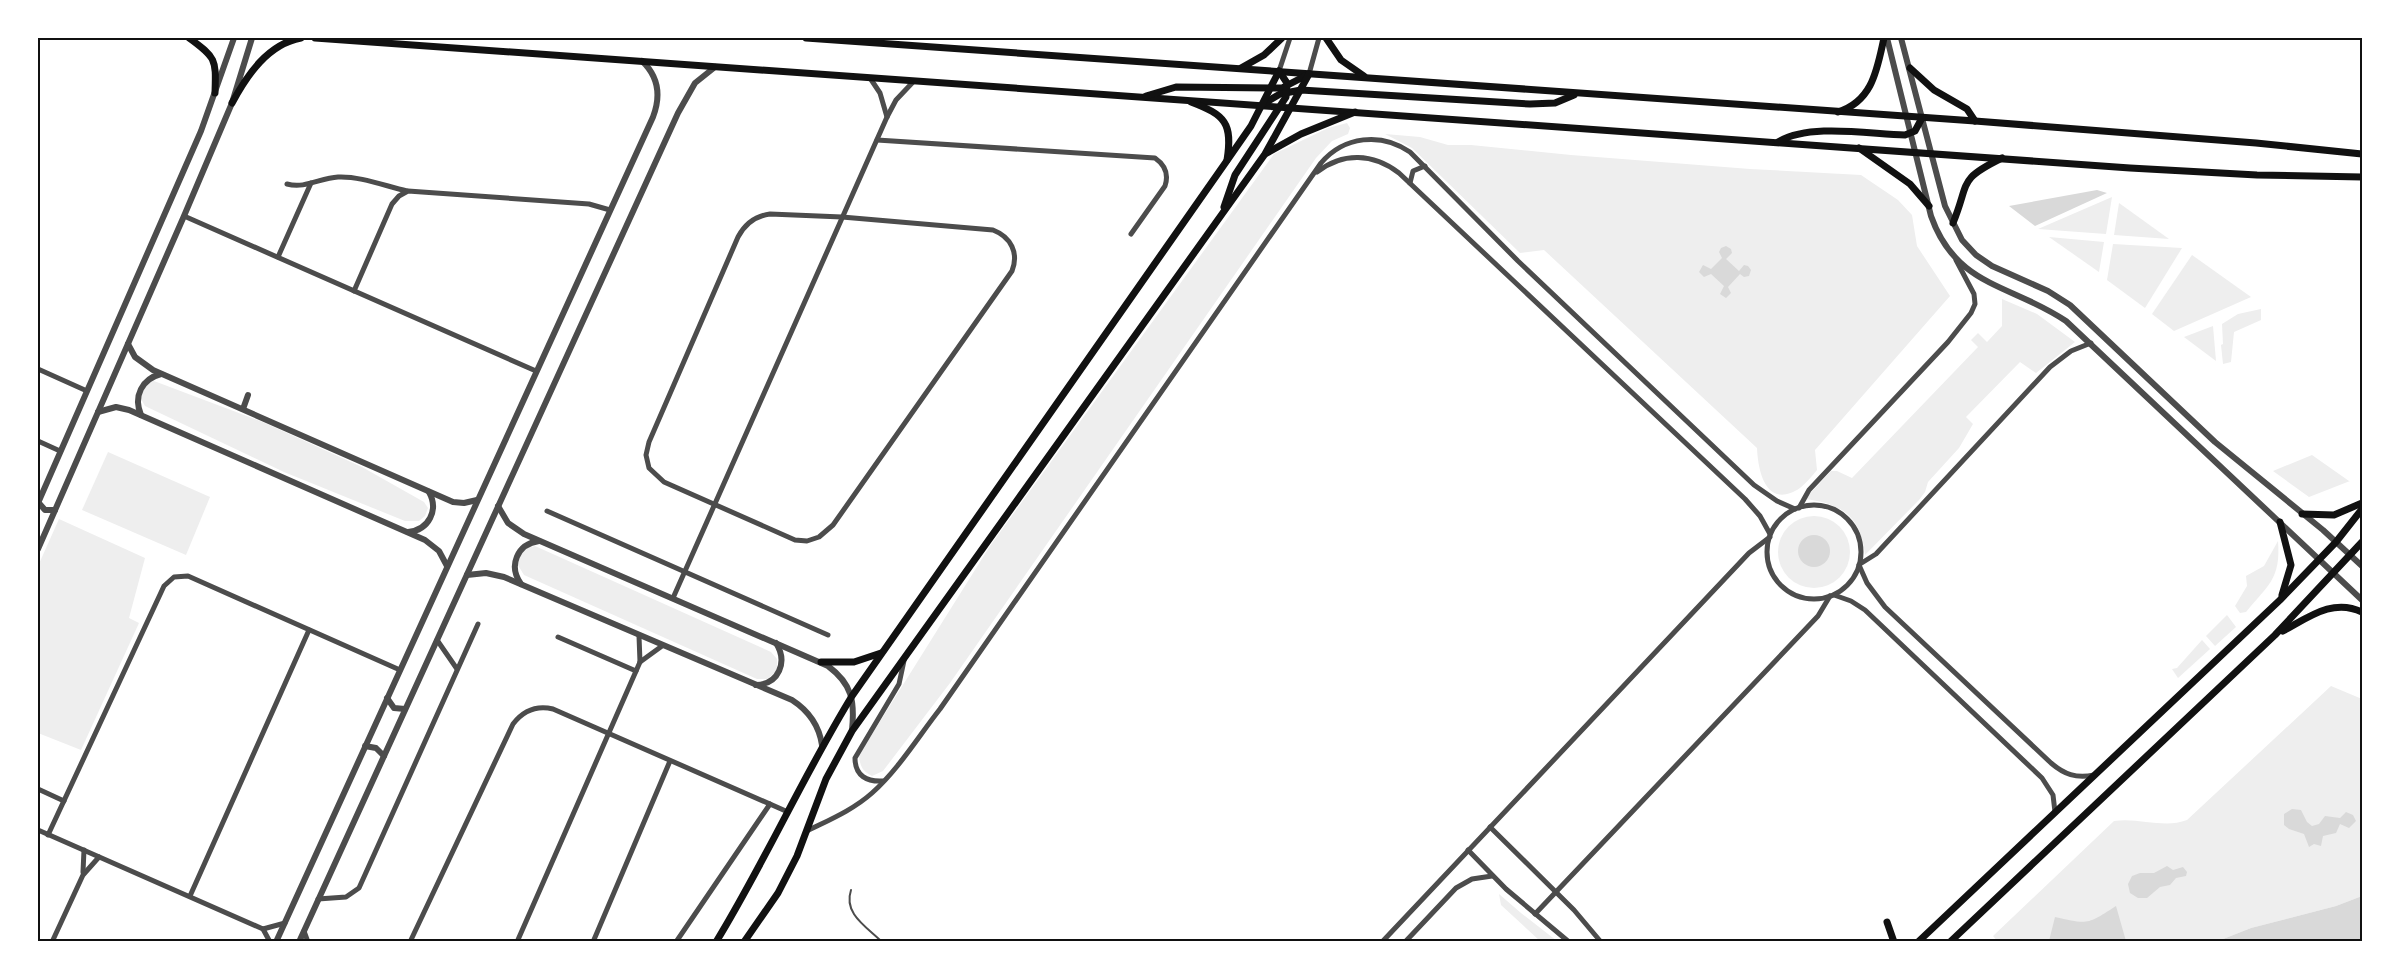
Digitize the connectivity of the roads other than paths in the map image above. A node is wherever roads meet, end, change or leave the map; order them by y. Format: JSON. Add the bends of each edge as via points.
{"nodes":[{"id":1,"x":189,"y":38,"type":"edge"},
{"id":2,"x":234,"y":38,"type":"edge"},
{"id":3,"x":252,"y":38,"type":"edge"},
{"id":4,"x":302,"y":38,"type":"edge"},
{"id":5,"x":315,"y":38,"type":"edge"},
{"id":6,"x":806,"y":38,"type":"edge"},
{"id":7,"x":1282,"y":38,"type":"edge"},
{"id":8,"x":1290,"y":38,"type":"edge"},
{"id":9,"x":1319,"y":38,"type":"edge"},
{"id":10,"x":1326,"y":38,"type":"edge"},
{"id":11,"x":1886,"y":38,"type":"edge"},
{"id":12,"x":1902,"y":38,"type":"edge"},
{"id":13,"x":642,"y":62,"type":"junction"},
{"id":14,"x":715,"y":67,"type":"junction"},
{"id":15,"x":1910,"y":68,"type":"junction"},
{"id":16,"x":1238,"y":69,"type":"junction"},
{"id":17,"x":1279,"y":71,"type":"junction"},
{"id":18,"x":1309,"y":74,"type":"junction"},
{"id":19,"x":870,"y":78,"type":"junction"},
{"id":20,"x":1370,"y":79,"type":"junction"},
{"id":21,"x":914,"y":81,"type":"junction"},
{"id":22,"x":1287,"y":89,"type":"junction"},
{"id":23,"x":1269,"y":90,"type":"junction"},
{"id":24,"x":1301,"y":90,"type":"junction"},
{"id":25,"x":215,"y":93,"type":"junction"},
{"id":26,"x":1576,"y":94,"type":"junction"},
{"id":27,"x":1143,"y":97,"type":"junction"},
{"id":28,"x":1185,"y":99,"type":"junction"},
{"id":29,"x":232,"y":103,"type":"junction"},
{"id":30,"x":1262,"y":105,"type":"junction"},
{"id":31,"x":1281,"y":107,"type":"junction"},
{"id":32,"x":1291,"y":107,"type":"junction"},
{"id":33,"x":1360,"y":111,"type":"junction"},
{"id":34,"x":1835,"y":112,"type":"junction"},
{"id":35,"x":887,"y":117,"type":"junction"},
{"id":36,"x":1907,"y":117,"type":"junction"},
{"id":37,"x":1923,"y":118,"type":"junction"},
{"id":38,"x":1975,"y":122,"type":"junction"},
{"id":39,"x":1911,"y":134,"type":"junction"},
{"id":40,"x":877,"y":140,"type":"junction"},
{"id":41,"x":1779,"y":142,"type":"junction"},
{"id":42,"x":1859,"y":148,"type":"junction"},
{"id":43,"x":1915,"y":151,"type":"junction"},
{"id":44,"x":1931,"y":152,"type":"junction"},
{"id":45,"x":1265,"y":154,"type":"junction"},
{"id":46,"x":2362,"y":154,"type":"edge"},
{"id":47,"x":2003,"y":157,"type":"junction"},
{"id":48,"x":1226,"y":162,"type":"junction"},
{"id":49,"x":1425,"y":166,"type":"junction"},
{"id":50,"x":1316,"y":173,"type":"junction"},
{"id":51,"x":2362,"y":177,"type":"edge"},
{"id":52,"x":311,"y":183,"type":"junction"},
{"id":53,"x":1410,"y":183,"type":"junction"},
{"id":54,"x":287,"y":184,"type":"dead end"},
{"id":55,"x":408,"y":192,"type":"junction"},
{"id":56,"x":1929,"y":206,"type":"junction"},
{"id":57,"x":610,"y":210,"type":"junction"},
{"id":58,"x":1223,"y":210,"type":"junction"},
{"id":59,"x":184,"y":216,"type":"junction"},
{"id":60,"x":842,"y":218,"type":"junction"},
{"id":61,"x":1953,"y":223,"type":"junction"},
{"id":62,"x":1131,"y":234,"type":"dead end"},
{"id":63,"x":278,"y":257,"type":"junction"},
{"id":64,"x":1956,"y":259,"type":"junction"},
{"id":65,"x":354,"y":291,"type":"junction"},
{"id":66,"x":2091,"y":343,"type":"junction"},
{"id":67,"x":128,"y":344,"type":"junction"},
{"id":68,"x":38,"y":369,"type":"edge"},
{"id":69,"x":536,"y":371,"type":"junction"},
{"id":70,"x":162,"y":374,"type":"junction"},
{"id":71,"x":87,"y":391,"type":"junction"},
{"id":72,"x":248,"y":395,"type":"dead end"},
{"id":73,"x":243,"y":409,"type":"junction"},
{"id":74,"x":98,"y":412,"type":"junction"},
{"id":75,"x":141,"y":415,"type":"junction"},
{"id":76,"x":38,"y":441,"type":"edge"},
{"id":77,"x":60,"y":451,"type":"junction"},
{"id":78,"x":429,"y":491,"type":"junction"},
{"id":79,"x":478,"y":500,"type":"junction"},
{"id":80,"x":2362,"y":502,"type":"edge"},
{"id":81,"x":38,"y":503,"type":"edge"},
{"id":82,"x":716,"y":503,"type":"junction"},
{"id":83,"x":498,"y":506,"type":"junction"},
{"id":84,"x":2362,"y":508,"type":"edge"},
{"id":85,"x":1797,"y":509,"type":"junction"},
{"id":86,"x":55,"y":510,"type":"junction"},
{"id":87,"x":547,"y":511,"type":"dead end"},
{"id":88,"x":2302,"y":514,"type":"junction"},
{"id":89,"x":2280,"y":522,"type":"junction"},
{"id":90,"x":408,"y":532,"type":"junction"},
{"id":91,"x":1770,"y":536,"type":"junction"},
{"id":92,"x":540,"y":541,"type":"junction"},
{"id":93,"x":2336,"y":542,"type":"junction"},
{"id":94,"x":2362,"y":542,"type":"edge"},
{"id":95,"x":38,"y":549,"type":"edge"},
{"id":96,"x":2352,"y":555,"type":"junction"},
{"id":97,"x":2320,"y":560,"type":"junction"},
{"id":98,"x":1860,"y":565,"type":"junction"},
{"id":99,"x":447,"y":566,"type":"junction"},
{"id":100,"x":2362,"y":566,"type":"edge"},
{"id":101,"x":685,"y":572,"type":"junction"},
{"id":102,"x":2335,"y":573,"type":"junction"},
{"id":103,"x":467,"y":574,"type":"junction"},
{"id":104,"x":522,"y":585,"type":"junction"},
{"id":105,"x":1832,"y":595,"type":"junction"},
{"id":106,"x":673,"y":598,"type":"junction"},
{"id":107,"x":2280,"y":600,"type":"junction"},
{"id":108,"x":2362,"y":600,"type":"edge"},
{"id":109,"x":2362,"y":612,"type":"edge"},
{"id":110,"x":478,"y":624,"type":"dead end"},
{"id":111,"x":309,"y":630,"type":"junction"},
{"id":112,"x":828,"y":635,"type":"dead end"},
{"id":113,"x":2275,"y":635,"type":"junction"},
{"id":114,"x":639,"y":636,"type":"junction"},
{"id":115,"x":558,"y":637,"type":"dead end"},
{"id":116,"x":437,"y":640,"type":"junction"},
{"id":117,"x":776,"y":642,"type":"junction"},
{"id":118,"x":662,"y":646,"type":"junction"},
{"id":119,"x":881,"y":653,"type":"junction"},
{"id":120,"x":905,"y":656,"type":"junction"},
{"id":121,"x":640,"y":662,"type":"junction"},
{"id":122,"x":821,"y":662,"type":"junction"},
{"id":123,"x":457,"y":669,"type":"junction"},
{"id":124,"x":400,"y":670,"type":"junction"},
{"id":125,"x":636,"y":671,"type":"junction"},
{"id":126,"x":755,"y":685,"type":"junction"},
{"id":127,"x":852,"y":696,"type":"junction"},
{"id":128,"x":387,"y":698,"type":"junction"},
{"id":129,"x":405,"y":709,"type":"junction"},
{"id":130,"x":852,"y":731,"type":"junction"},
{"id":131,"x":609,"y":734,"type":"junction"},
{"id":132,"x":822,"y":745,"type":"junction"},
{"id":133,"x":365,"y":746,"type":"junction"},
{"id":134,"x":384,"y":756,"type":"junction"},
{"id":135,"x":670,"y":761,"type":"junction"},
{"id":136,"x":2094,"y":776,"type":"junction"},
{"id":137,"x":883,"y":781,"type":"junction"},
{"id":138,"x":38,"y":789,"type":"edge"},
{"id":139,"x":64,"y":801,"type":"junction"},
{"id":140,"x":770,"y":804,"type":"junction"},
{"id":141,"x":788,"y":812,"type":"junction"},
{"id":142,"x":2055,"y":812,"type":"junction"},
{"id":143,"x":1490,"y":827,"type":"junction"},
{"id":144,"x":38,"y":830,"type":"edge"},
{"id":145,"x":807,"y":831,"type":"junction"},
{"id":146,"x":48,"y":835,"type":"junction"},
{"id":147,"x":84,"y":850,"type":"junction"},
{"id":148,"x":1468,"y":850,"type":"junction"},
{"id":149,"x":99,"y":857,"type":"junction"},
{"id":150,"x":83,"y":875,"type":"junction"},
{"id":151,"x":1492,"y":876,"type":"junction"},
{"id":152,"x":851,"y":890,"type":"dead end"},
{"id":153,"x":1556,"y":892,"type":"junction"},
{"id":154,"x":190,"y":897,"type":"junction"},
{"id":155,"x":318,"y":899,"type":"junction"},
{"id":156,"x":1535,"y":914,"type":"junction"},
{"id":157,"x":1887,"y":922,"type":"dead end"},
{"id":158,"x":285,"y":923,"type":"junction"},
{"id":159,"x":263,"y":928,"type":"junction"},
{"id":160,"x":303,"y":931,"type":"junction"},
{"id":161,"x":52,"y":942,"type":"edge"},
{"id":162,"x":270,"y":942,"type":"edge"},
{"id":163,"x":276,"y":942,"type":"edge"},
{"id":164,"x":299,"y":942,"type":"edge"},
{"id":165,"x":308,"y":942,"type":"edge"},
{"id":166,"x":410,"y":942,"type":"edge"},
{"id":167,"x":517,"y":942,"type":"edge"},
{"id":168,"x":593,"y":942,"type":"edge"},
{"id":169,"x":676,"y":942,"type":"edge"},
{"id":170,"x":716,"y":942,"type":"edge"},
{"id":171,"x":744,"y":942,"type":"edge"},
{"id":172,"x":882,"y":942,"type":"edge"},
{"id":173,"x":1382,"y":942,"type":"edge"},
{"id":174,"x":1405,"y":942,"type":"edge"},
{"id":175,"x":1569,"y":942,"type":"edge"},
{"id":176,"x":1601,"y":942,"type":"edge"},
{"id":177,"x":1894,"y":942,"type":"edge"},
{"id":178,"x":1918,"y":942,"type":"edge"},
{"id":179,"x":1950,"y":942,"type":"edge"}],
"edges":[{"from":1,"to":25,"type":"main road","via":[[213,58]]},
{"from":2,"to":25,"type":"street"},
{"from":3,"to":29,"type":"street"},
{"from":4,"to":29,"type":"main road","via":[[285,43],[262,60]]},
{"from":5,"to":13,"type":"main road"},
{"from":6,"to":16,"type":"main road"},
{"from":7,"to":16,"type":"main road","via":[[1258,59]]},
{"from":8,"to":17,"type":"street"},
{"from":9,"to":18,"type":"street"},
{"from":10,"to":20,"type":"main road","via":[[1341,60]]},
{"from":11,"to":34,"type":"main road","via":[[1869,89],[1855,104]]},
{"from":11,"to":36,"type":"street"},
{"from":12,"to":15,"type":"street"},
{"from":13,"to":14,"type":"main road"},
{"from":13,"to":57,"type":"street","via":[[655,78],[657,105]]},
{"from":14,"to":19,"type":"main road"},
{"from":14,"to":83,"type":"street","via":[[695,83],[682,105]]},
{"from":15,"to":37,"type":"street"},
{"from":15,"to":38,"type":"main road","via":[[1934,90],[1967,109]]},
{"from":16,"to":17,"type":"main road"},
{"from":17,"to":18,"type":"main road"},
{"from":17,"to":22,"type":"main road"},
{"from":17,"to":23,"type":"main road"},
{"from":18,"to":20,"type":"main road"},
{"from":18,"to":22,"type":"main road"},
{"from":18,"to":24,"type":"main road"},
{"from":19,"to":21,"type":"main road"},
{"from":19,"to":35,"type":"street","via":[[880,93]]},
{"from":20,"to":26,"type":"main road"},
{"from":21,"to":27,"type":"main road"},
{"from":21,"to":35,"type":"street"},
{"from":22,"to":23,"type":"main road"},
{"from":22,"to":24,"type":"main road"},
{"from":22,"to":30,"type":"main road"},
{"from":22,"to":31,"type":"main road"},
{"from":23,"to":27,"type":"main road","via":[[1176,87]]},
{"from":23,"to":30,"type":"main road"},
{"from":24,"to":26,"type":"main road","via":[[1538,104],[1555,103]]},
{"from":24,"to":32,"type":"main road"},
{"from":25,"to":71,"type":"street"},
{"from":26,"to":34,"type":"main road"},
{"from":27,"to":28,"type":"main road"},
{"from":28,"to":30,"type":"main road"},
{"from":28,"to":48,"type":"main road","via":[[1214,111],[1223,120],[1230,137]]},
{"from":29,"to":59,"type":"street"},
{"from":30,"to":31,"type":"main road"},
{"from":30,"to":48,"type":"main road"},
{"from":31,"to":32,"type":"main road"},
{"from":31,"to":58,"type":"main road","via":[[1235,175]]},
{"from":32,"to":33,"type":"main road"},
{"from":32,"to":45,"type":"main road"},
{"from":33,"to":41,"type":"main road"},
{"from":33,"to":45,"type":"main road","via":[[1301,134]]},
{"from":34,"to":36,"type":"main road"},
{"from":35,"to":40,"type":"street"},
{"from":36,"to":37,"type":"main road"},
{"from":36,"to":39,"type":"street"},
{"from":37,"to":38,"type":"main road"},
{"from":37,"to":39,"type":"main road"},
{"from":37,"to":44,"type":"street"},
{"from":38,"to":46,"type":"main road"},
{"from":39,"to":41,"type":"main road","via":[[1813,132]]},
{"from":39,"to":43,"type":"street"},
{"from":40,"to":60,"type":"street"},
{"from":40,"to":62,"type":"street","via":[[1155,158],[1165,168],[1165,186]]},
{"from":41,"to":42,"type":"main road"},
{"from":42,"to":43,"type":"main road"},
{"from":42,"to":56,"type":"main road","via":[[1910,184]]},
{"from":43,"to":44,"type":"main road"},
{"from":43,"to":56,"type":"street"},
{"from":44,"to":47,"type":"main road"},
{"from":44,"to":61,"type":"street"},
{"from":45,"to":58,"type":"main road"},
{"from":47,"to":51,"type":"main road","via":[[2215,172]]},
{"from":47,"to":61,"type":"main road","via":[[1970,177]]},
{"from":48,"to":119,"type":"main road"},
{"from":49,"to":50,"type":"street","via":[[1397,144],[1365,139],[1332,152]]},
{"from":49,"to":53,"type":"street","via":[[1413,171]]},
{"from":49,"to":85,"type":"street","via":[[1518,261],[1754,485]]},
{"from":50,"to":53,"type":"street","via":[[1338,160],[1363,157],[1392,168]]},
{"from":50,"to":137,"type":"street","via":[[953,690]]},
{"from":52,"to":54,"type":"street"},
{"from":52,"to":55,"type":"street","via":[[343,177]]},
{"from":52,"to":63,"type":"street"},
{"from":53,"to":91,"type":"street","via":[[1745,499]]},
{"from":55,"to":57,"type":"street","via":[[589,204]]},
{"from":55,"to":65,"type":"street","via":[[392,204]]},
{"from":56,"to":64,"type":"street","via":[[1939,235]]},
{"from":57,"to":69,"type":"street"},
{"from":58,"to":120,"type":"main road"},
{"from":59,"to":63,"type":"street"},
{"from":59,"to":67,"type":"street"},
{"from":60,"to":82,"type":"street"},
{"from":60,"to":82,"type":"street","via":[[764,215],[748,223],[738,237],[646,455],[649,468],[658,479]]},
{"from":60,"to":82,"type":"street","via":[[993,230],[1011,244],[1014,266],[824,534],[807,541],[795,540]]},
{"from":61,"to":88,"type":"street","via":[[1969,248],[1984,261],[2048,291],[2075,309],[2215,442]]},
{"from":63,"to":65,"type":"street"},
{"from":64,"to":66,"type":"street","via":[[1987,282],[2052,311]]},
{"from":64,"to":85,"type":"street","via":[[1974,294],[1971,313],[1809,489]]},
{"from":65,"to":69,"type":"street"},
{"from":66,"to":89,"type":"street"},
{"from":66,"to":98,"type":"street","via":[[2071,351],[2050,367],[1876,554]]},
{"from":67,"to":70,"type":"street","via":[[140,362]]},
{"from":67,"to":74,"type":"street"},
{"from":68,"to":71,"type":"street"},
{"from":69,"to":79,"type":"street"},
{"from":70,"to":73,"type":"street"},
{"from":70,"to":75,"type":"street","via":[[141,387],[137,402]]},
{"from":71,"to":77,"type":"street"},
{"from":72,"to":73,"type":"street"},
{"from":73,"to":78,"type":"street"},
{"from":74,"to":75,"type":"street","via":[[116,408]]},
{"from":74,"to":86,"type":"street"},
{"from":75,"to":90,"type":"street"},
{"from":76,"to":77,"type":"street"},
{"from":77,"to":81,"type":"street"},
{"from":78,"to":79,"type":"street","via":[[459,503]]},
{"from":78,"to":90,"type":"street","via":[[434,506],[432,516],[422,528]]},
{"from":79,"to":99,"type":"street"},
{"from":80,"to":88,"type":"main road","via":[[2334,515]]},
{"from":81,"to":86,"type":"street","via":[[45,510]]},
{"from":82,"to":101,"type":"street"},
{"from":83,"to":92,"type":"street","via":[[513,528]]},
{"from":83,"to":103,"type":"street"},
{"from":84,"to":93,"type":"main road"},
{"from":85,"to":91,"type":"street","via":[[1780,520]]},
{"from":85,"to":98,"type":"street","via":[[1824,506],[1847,518],[1859,539]]},
{"from":86,"to":95,"type":"street"},
{"from":87,"to":101,"type":"street"},
{"from":88,"to":93,"type":"street"},
{"from":89,"to":97,"type":"street"},
{"from":89,"to":107,"type":"main road","via":[[2291,565]]},
{"from":90,"to":99,"type":"street","via":[[435,546]]},
{"from":91,"to":105,"type":"street","via":[[1768,562],[1781,585],[1804,598]]},
{"from":91,"to":143,"type":"street","via":[[1749,553]]},
{"from":92,"to":104,"type":"street","via":[[524,546],[515,560],[516,576]]},
{"from":92,"to":106,"type":"street"},
{"from":93,"to":96,"type":"street"},
{"from":93,"to":97,"type":"main road"},
{"from":94,"to":96,"type":"main road"},
{"from":96,"to":100,"type":"street"},
{"from":96,"to":102,"type":"main road"},
{"from":97,"to":102,"type":"street"},
{"from":97,"to":107,"type":"main road"},
{"from":98,"to":105,"type":"street","via":[[1852,580]]},
{"from":98,"to":136,"type":"street","via":[[1867,584],[1885,607],[2054,766],[2072,776]]},
{"from":99,"to":124,"type":"street"},
{"from":101,"to":106,"type":"street"},
{"from":101,"to":112,"type":"street"},
{"from":102,"to":108,"type":"street"},
{"from":102,"to":113,"type":"main road"},
{"from":103,"to":104,"type":"street","via":[[492,573]]},
{"from":103,"to":116,"type":"street"},
{"from":104,"to":114,"type":"street"},
{"from":105,"to":142,"type":"street","via":[[1865,610],[2042,778],[2053,795]]},
{"from":105,"to":153,"type":"street","via":[[1818,616]]},
{"from":106,"to":117,"type":"street"},
{"from":107,"to":136,"type":"main road"},
{"from":109,"to":113,"type":"main road","via":[[2350,607],[2330,607]]},
{"from":110,"to":123,"type":"street"},
{"from":111,"to":124,"type":"street"},
{"from":111,"to":139,"type":"street","via":[[188,576],[170,579]]},
{"from":111,"to":154,"type":"street"},
{"from":113,"to":179,"type":"main road"},
{"from":114,"to":118,"type":"street"},
{"from":114,"to":121,"type":"street"},
{"from":115,"to":125,"type":"street"},
{"from":116,"to":123,"type":"street"},
{"from":116,"to":129,"type":"street"},
{"from":117,"to":122,"type":"street"},
{"from":117,"to":126,"type":"street","via":[[782,657],[781,668],[771,681]]},
{"from":118,"to":121,"type":"street"},
{"from":118,"to":126,"type":"street"},
{"from":119,"to":122,"type":"main road","via":[[854,662]]},
{"from":119,"to":127,"type":"main road"},
{"from":120,"to":130,"type":"main road"},
{"from":120,"to":137,"type":"street","via":[[899,684],[855,758],[863,778]]},
{"from":121,"to":125,"type":"street"},
{"from":122,"to":127,"type":"street","via":[[840,676]]},
{"from":123,"to":155,"type":"street","via":[[359,888],[346,897]]},
{"from":124,"to":128,"type":"street"},
{"from":125,"to":131,"type":"street"},
{"from":126,"to":132,"type":"street","via":[[792,700],[806,711],[819,730]]},
{"from":127,"to":130,"type":"street"},
{"from":127,"to":132,"type":"main road"},
{"from":128,"to":129,"type":"street","via":[[394,708]]},
{"from":128,"to":133,"type":"street"},
{"from":129,"to":134,"type":"street"},
{"from":130,"to":145,"type":"main road","via":[[826,779]]},
{"from":131,"to":135,"type":"street"},
{"from":131,"to":166,"type":"street","via":[[546,708],[528,710],[517,718]]},
{"from":131,"to":167,"type":"street"},
{"from":132,"to":141,"type":"main road"},
{"from":133,"to":134,"type":"street","via":[[376,748]]},
{"from":133,"to":158,"type":"street"},
{"from":134,"to":155,"type":"street"},
{"from":135,"to":140,"type":"street"},
{"from":135,"to":168,"type":"street"},
{"from":136,"to":142,"type":"main road"},
{"from":137,"to":145,"type":"street","via":[[861,802]]},
{"from":138,"to":139,"type":"street"},
{"from":139,"to":146,"type":"street"},
{"from":140,"to":141,"type":"street"},
{"from":140,"to":169,"type":"street"},
{"from":141,"to":170,"type":"main road"},
{"from":142,"to":178,"type":"main road"},
{"from":143,"to":148,"type":"street"},
{"from":143,"to":153,"type":"street"},
{"from":144,"to":146,"type":"street"},
{"from":145,"to":171,"type":"main road","via":[[778,893]]},
{"from":146,"to":147,"type":"street"},
{"from":147,"to":149,"type":"street"},
{"from":147,"to":150,"type":"street"},
{"from":148,"to":151,"type":"street"},
{"from":148,"to":173,"type":"street"},
{"from":149,"to":150,"type":"street"},
{"from":149,"to":154,"type":"street"},
{"from":150,"to":161,"type":"street"},
{"from":151,"to":156,"type":"street"},
{"from":151,"to":174,"type":"street","via":[[1461,884]]},
{"from":152,"to":172,"type":"lane","via":[[850,910]]},
{"from":153,"to":156,"type":"street"},
{"from":153,"to":176,"type":"street"},
{"from":154,"to":159,"type":"street"},
{"from":155,"to":160,"type":"street"},
{"from":156,"to":175,"type":"street"},
{"from":157,"to":177,"type":"main road"},
{"from":158,"to":159,"type":"street"},
{"from":158,"to":163,"type":"street"},
{"from":159,"to":162,"type":"street"},
{"from":160,"to":164,"type":"street"},
{"from":160,"to":165,"type":"street"}]}
